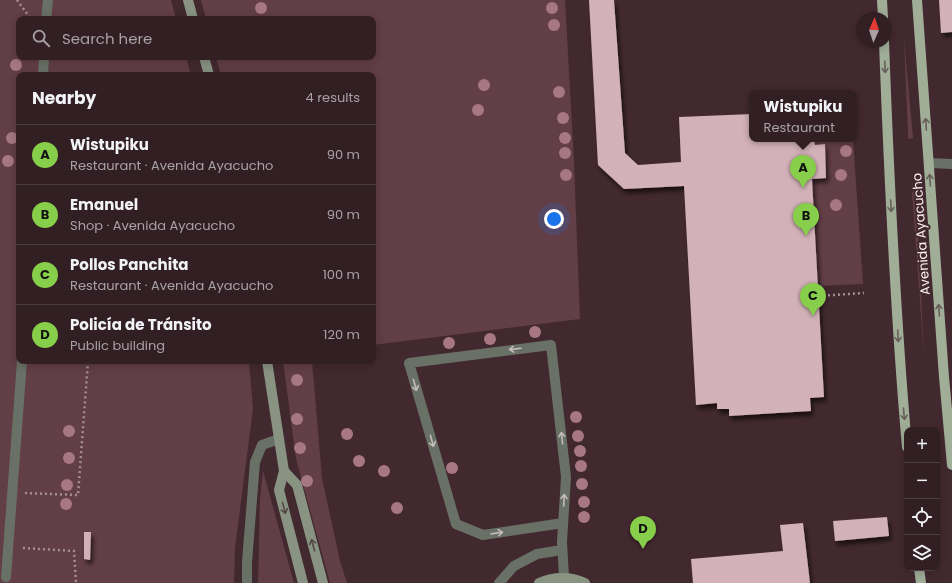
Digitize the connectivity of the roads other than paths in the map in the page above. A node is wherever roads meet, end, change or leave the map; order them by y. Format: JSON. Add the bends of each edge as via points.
{"nodes":[{"id":1,"x":48,"y":0,"type":"edge"},
{"id":2,"x":188,"y":0,"type":"edge"},
{"id":3,"x":882,"y":0,"type":"edge"},
{"id":4,"x":917,"y":0,"type":"edge"},
{"id":5,"x":883,"y":12,"type":"edge"},
{"id":6,"x":46,"y":16,"type":"edge"},
{"id":7,"x":192,"y":16,"type":"edge"},
{"id":8,"x":884,"y":48,"type":"edge"},
{"id":9,"x":44,"y":60,"type":"edge"},
{"id":10,"x":205,"y":60,"type":"edge"},
{"id":11,"x":43,"y":72,"type":"edge"},
{"id":12,"x":208,"y":72,"type":"edge"},
{"id":13,"x":929,"y":163,"type":"junction"},
{"id":14,"x":952,"y":164,"type":"edge"},
{"id":15,"x":22,"y":364,"type":"edge"},
{"id":16,"x":267,"y":364,"type":"edge"},
{"id":17,"x":948,"y":376,"type":"edge"},
{"id":18,"x":905,"y":427,"type":"edge"},
{"id":19,"x":279,"y":439,"type":"junction"},
{"id":20,"x":952,"y":465,"type":"edge"},
{"id":21,"x":284,"y":471,"type":"junction"},
{"id":22,"x":563,"y":523,"type":"junction"},
{"id":23,"x":562,"y":550,"type":"junction"},
{"id":24,"x":919,"y":571,"type":"edge"},
{"id":25,"x":6,"y":576,"type":"dead end"},
{"id":26,"x":564,"y":577,"type":"junction"},
{"id":27,"x":247,"y":583,"type":"edge"},
{"id":28,"x":303,"y":583,"type":"edge"},
{"id":29,"x":323,"y":583,"type":"edge"},
{"id":30,"x":499,"y":583,"type":"edge"},
{"id":31,"x":539,"y":583,"type":"edge"},
{"id":32,"x":585,"y":583,"type":"edge"},
{"id":33,"x":921,"y":583,"type":"edge"}],
"edges":[{"from":1,"to":6,"type":"street"},
{"from":2,"to":7,"type":"street"},
{"from":3,"to":5,"type":"main road"},
{"from":13,"to":4,"type":"main road","name":"Avenida Ayacucho","one_way":true},
{"from":8,"to":18,"type":"main road","one_way":true,"via":[[889,175]]},
{"from":9,"to":11,"type":"street"},
{"from":10,"to":12,"type":"street"},
{"from":13,"to":14,"type":"street"},
{"from":17,"to":13,"type":"main road","name":"Avenida Ayacucho","one_way":true},
{"from":15,"to":25,"type":"street"},
{"from":16,"to":19,"type":"street"},
{"from":17,"to":20,"type":"main road","name":"Avenida Ayacucho"},
{"from":19,"to":21,"type":"street"},
{"from":19,"to":27,"type":"street","via":[[262,445],[255,462]]},
{"from":21,"to":28,"type":"street","one_way":true,"via":[[279,490]]},
{"from":29,"to":21,"type":"street","one_way":true,"via":[[297,485]]},
{"from":22,"to":22,"type":"street","one_way":true,"via":[[566,477],[551,345],[409,363],[456,524],[484,535]]},
{"from":22,"to":23,"type":"street"},
{"from":23,"to":26,"type":"street"},
{"from":23,"to":30,"type":"street","via":[[537,554],[514,566]]},
{"from":24,"to":33,"type":"main road"},
{"from":26,"to":31,"type":"street","via":[[547,579]]},
{"from":26,"to":32,"type":"street"}]}
